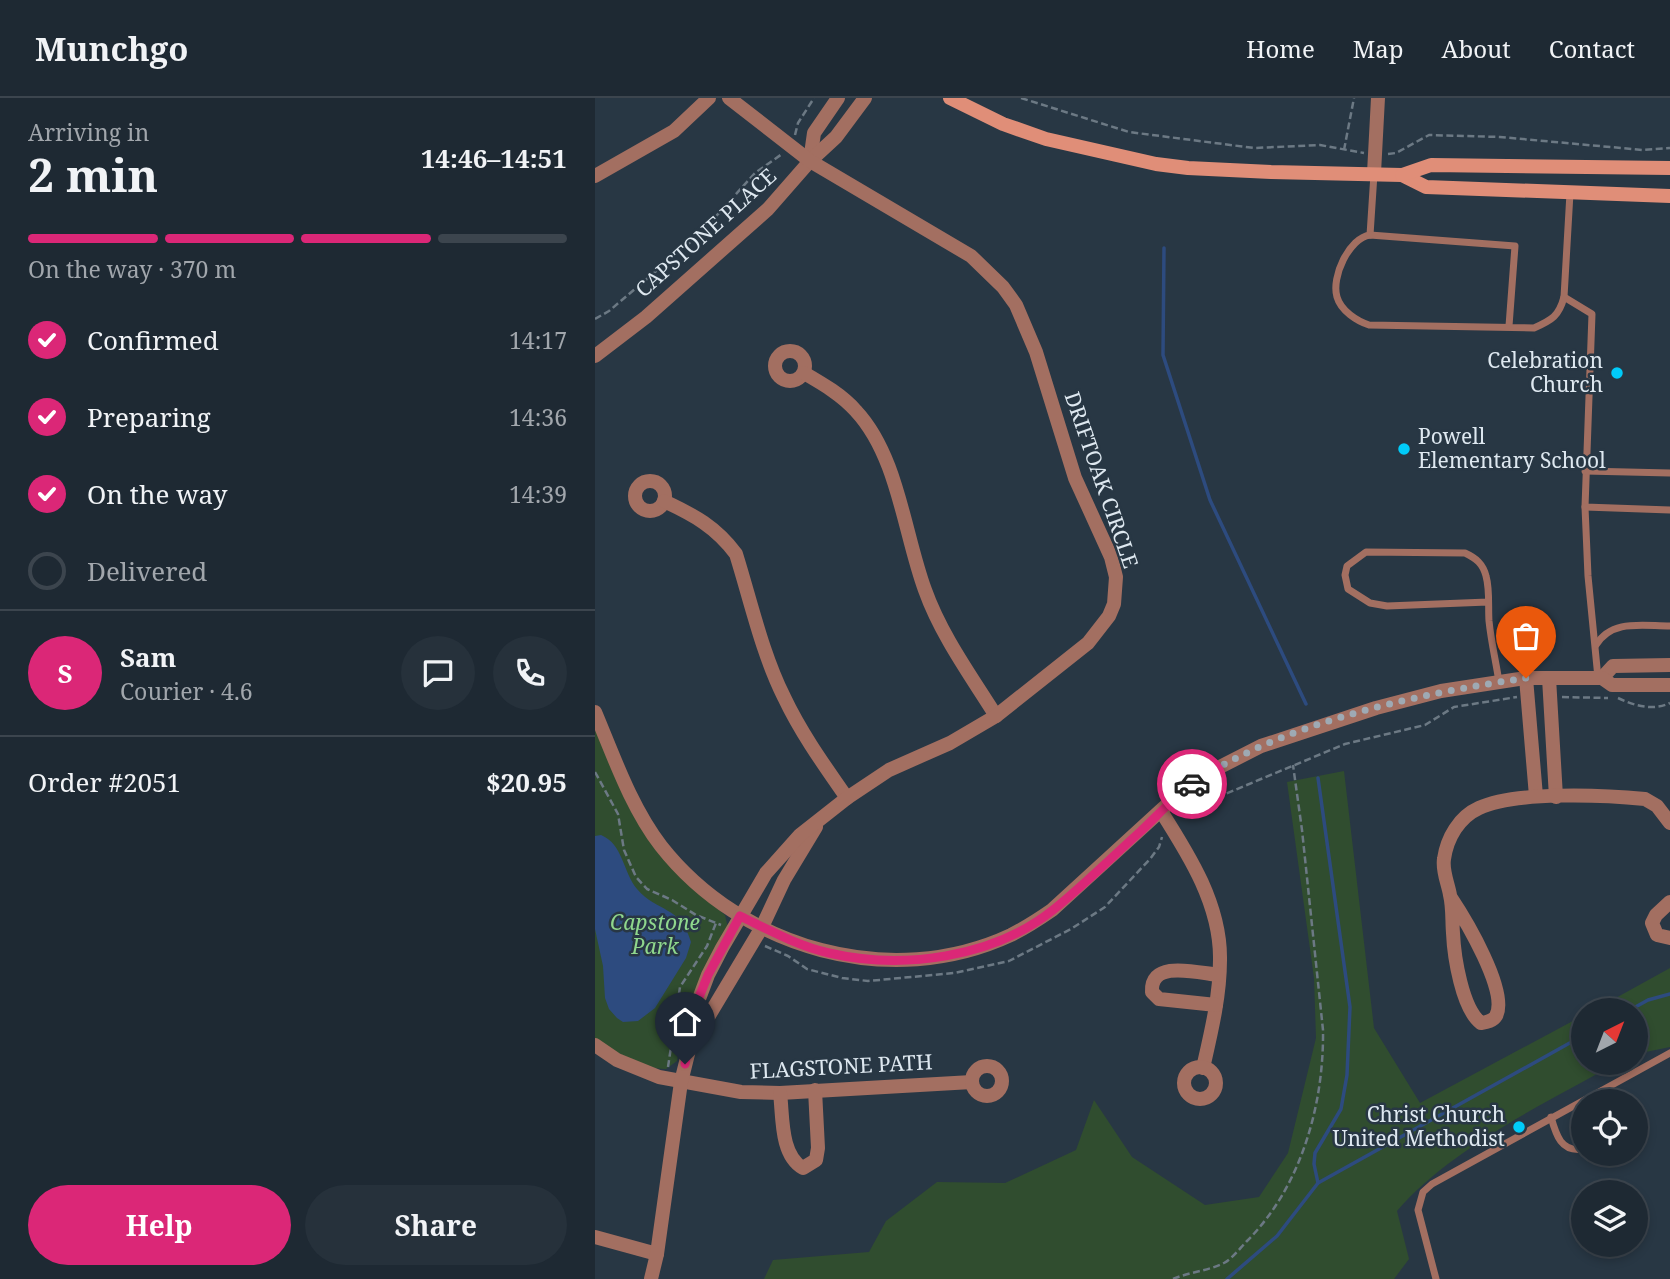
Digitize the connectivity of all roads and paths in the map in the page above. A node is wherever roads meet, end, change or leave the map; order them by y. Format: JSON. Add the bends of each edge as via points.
{"nodes":[{"id":1,"x":709,"y":98,"type":"edge"},
{"id":2,"x":729,"y":98,"type":"edge"},
{"id":3,"x":814,"y":98,"type":"edge"},
{"id":4,"x":838,"y":98,"type":"edge"},
{"id":5,"x":865,"y":98,"type":"edge"},
{"id":6,"x":950,"y":98,"type":"edge"},
{"id":7,"x":1021,"y":98,"type":"edge"},
{"id":8,"x":1354,"y":98,"type":"edge"},
{"id":9,"x":1378,"y":98,"type":"edge"},
{"id":10,"x":790,"y":145,"type":"junction"},
{"id":11,"x":1670,"y":148,"type":"edge"},
{"id":12,"x":1344,"y":150,"type":"junction"},
{"id":13,"x":1375,"y":154,"type":"junction"},
{"id":14,"x":810,"y":160,"type":"junction"},
{"id":15,"x":1670,"y":168,"type":"edge"},
{"id":16,"x":1374,"y":173,"type":"junction"},
{"id":17,"x":1402,"y":175,"type":"junction"},
{"id":18,"x":595,"y":176,"type":"edge"},
{"id":19,"x":1570,"y":193,"type":"junction"},
{"id":20,"x":1670,"y":196,"type":"edge"},
{"id":21,"x":1370,"y":235,"type":"junction"},
{"id":22,"x":1564,"y":297,"type":"junction"},
{"id":23,"x":595,"y":319,"type":"edge"},
{"id":24,"x":1509,"y":326,"type":"junction"},
{"id":25,"x":595,"y":356,"type":"edge"},
{"id":26,"x":804,"y":373,"type":"dead end"},
{"id":27,"x":1585,"y":471,"type":"junction"},
{"id":28,"x":1670,"y":473,"type":"edge"},
{"id":29,"x":664,"y":501,"type":"dead end"},
{"id":30,"x":1585,"y":508,"type":"junction"},
{"id":31,"x":1670,"y":510,"type":"edge"},
{"id":32,"x":1488,"y":602,"type":"junction"},
{"id":33,"x":1670,"y":626,"type":"edge"},
{"id":34,"x":1595,"y":645,"type":"junction"},
{"id":35,"x":1670,"y":665,"type":"edge"},
{"id":36,"x":1526,"y":678,"type":"junction"},
{"id":37,"x":1549,"y":678,"type":"junction"},
{"id":38,"x":1600,"y":678,"type":"junction"},
{"id":39,"x":1499,"y":682,"type":"junction"},
{"id":40,"x":1670,"y":685,"type":"edge"},
{"id":41,"x":1527,"y":697,"type":"junction"},
{"id":42,"x":1550,"y":697,"type":"junction"},
{"id":43,"x":1670,"y":702,"type":"edge"},
{"id":44,"x":595,"y":712,"type":"edge"},
{"id":45,"x":996,"y":716,"type":"junction"},
{"id":46,"x":601,"y":743,"type":"edge"},
{"id":47,"x":1293,"y":765,"type":"junction"},
{"id":48,"x":595,"y":772,"type":"edge"},
{"id":49,"x":597,"y":778,"type":"edge"},
{"id":50,"x":1536,"y":796,"type":"junction"},
{"id":51,"x":1556,"y":797,"type":"junction"},
{"id":52,"x":847,"y":798,"type":"junction"},
{"id":53,"x":1161,"y":811,"type":"junction"},
{"id":54,"x":823,"y":817,"type":"junction"},
{"id":55,"x":1670,"y":823,"type":"edge"},
{"id":56,"x":1169,"y":824,"type":"junction"},
{"id":57,"x":1451,"y":898,"type":"junction"},
{"id":58,"x":1670,"y":902,"type":"edge"},
{"id":59,"x":736,"y":923,"type":"junction"},
{"id":60,"x":762,"y":927,"type":"junction"},
{"id":61,"x":1670,"y":939,"type":"edge"},
{"id":62,"x":753,"y":941,"type":"junction"},
{"id":63,"x":1219,"y":975,"type":"junction"},
{"id":64,"x":1216,"y":1005,"type":"junction"},
{"id":65,"x":595,"y":1045,"type":"edge"},
{"id":66,"x":689,"y":1050,"type":"junction"},
{"id":67,"x":1670,"y":1053,"type":"edge"},
{"id":68,"x":1203,"y":1068,"type":"dead end"},
{"id":69,"x":681,"y":1082,"type":"junction"},
{"id":70,"x":972,"y":1082,"type":"dead end"},
{"id":71,"x":1609,"y":1089,"type":"edge"},
{"id":72,"x":815,"y":1090,"type":"junction"},
{"id":73,"x":780,"y":1093,"type":"junction"},
{"id":74,"x":1571,"y":1108,"type":"edge"},
{"id":75,"x":1551,"y":1116,"type":"junction"},
{"id":76,"x":1571,"y":1150,"type":"edge"},
{"id":77,"x":595,"y":1237,"type":"edge"},
{"id":78,"x":657,"y":1254,"type":"junction"},
{"id":79,"x":651,"y":1279,"type":"edge"},
{"id":80,"x":1173,"y":1279,"type":"edge"},
{"id":81,"x":1436,"y":1279,"type":"edge"}],
"edges":[{"from":1,"to":18,"type":"street","via":[[674,131]]},
{"from":2,"to":10,"type":"street","name":"DRIFTOAK CIRCLE"},
{"from":3,"to":10,"type":"path"},
{"from":4,"to":14,"type":"street","name":"CAPSTONE PLACE","via":[[814,133]]},
{"from":5,"to":14,"type":"street","name":"CAPSTONE PLACE","via":[[836,137]]},
{"from":6,"to":16,"type":"street","via":[[1046,139],[1156,164]]},
{"from":7,"to":12,"type":"path","via":[[1129,132],[1254,148],[1319,145]]},
{"from":8,"to":12,"type":"path"},
{"from":9,"to":13,"type":"street"},
{"from":10,"to":14,"type":"street","name":"DRIFTOAK CIRCLE"},
{"from":10,"to":23,"type":"path","via":[[755,173],[700,234]]},
{"from":11,"to":13,"type":"path","via":[[1429,135],[1396,153]]},
{"from":12,"to":13,"type":"path"},
{"from":13,"to":16,"type":"street"},
{"from":14,"to":25,"type":"street","name":"CAPSTONE PLACE","via":[[768,209]]},
{"from":14,"to":45,"type":"street","name":"DRIFTOAK CIRCLE","via":[[942,237],[980,263],[1003,287],[1032,341],[1075,478],[1111,556],[1116,577],[1114,604],[1100,631]]},
{"from":15,"to":17,"type":"street","via":[[1431,165]]},
{"from":16,"to":17,"type":"street"},
{"from":16,"to":21,"type":"lane"},
{"from":17,"to":19,"type":"street","via":[[1426,187]]},
{"from":19,"to":20,"type":"street"},
{"from":19,"to":22,"type":"lane"},
{"from":21,"to":24,"type":"lane","via":[[1515,246]]},
{"from":21,"to":24,"type":"lane","via":[[1352,246],[1335,288],[1337,301],[1357,321],[1369,325]]},
{"from":22,"to":24,"type":"lane","via":[[1560,313],[1550,321],[1534,328]]},
{"from":22,"to":27,"type":"lane","via":[[1592,314]]},
{"from":26,"to":45,"type":"street","via":[[846,400],[879,444],[933,610]]},
{"from":27,"to":28,"type":"lane"},
{"from":27,"to":30,"type":"lane"},
{"from":29,"to":52,"type":"street","via":[[698,517],[736,554],[784,699]]},
{"from":30,"to":31,"type":"lane"},
{"from":30,"to":34,"type":"lane"},
{"from":32,"to":32,"type":"lane","via":[[1481,564],[1465,553],[1366,552],[1347,566],[1345,575],[1347,589],[1370,603]]},
{"from":32,"to":39,"type":"lane"},
{"from":33,"to":34,"type":"lane","via":[[1619,626],[1604,632]]},
{"from":34,"to":38,"type":"lane"},
{"from":35,"to":38,"type":"street","via":[[1613,666]]},
{"from":36,"to":37,"type":"street"},
{"from":36,"to":39,"type":"street"},
{"from":36,"to":41,"type":"street"},
{"from":37,"to":38,"type":"street"},
{"from":37,"to":42,"type":"street"},
{"from":38,"to":40,"type":"street","via":[[1612,685]]},
{"from":39,"to":53,"type":"street","via":[[1376,708],[1261,746],[1210,772]]},
{"from":41,"to":47,"type":"path","via":[[1454,707],[1425,725],[1345,744]]},
{"from":41,"to":50,"type":"street"},
{"from":42,"to":43,"type":"path","via":[[1617,698],[1636,706],[1661,707]]},
{"from":42,"to":51,"type":"street"},
{"from":44,"to":46,"type":"street"},
{"from":45,"to":52,"type":"street","name":"DRIFTOAK CIRCLE","via":[[889,770]]},
{"from":46,"to":59,"type":"street","via":[[660,844]]},
{"from":47,"to":56,"type":"path","via":[[1194,807]]},
{"from":47,"to":80,"type":"path","via":[[1322,1011],[1324,1059],[1313,1114],[1291,1181],[1262,1226],[1226,1263]]},
{"from":48,"to":49,"type":"path"},
{"from":49,"to":59,"type":"path","via":[[618,814],[631,868],[646,889],[696,915]]},
{"from":50,"to":51,"type":"street"},
{"from":50,"to":57,"type":"street","via":[[1478,808],[1456,826],[1443,862]]},
{"from":51,"to":55,"type":"street","via":[[1644,799],[1657,806]]},
{"from":52,"to":54,"type":"street","name":"DRIFTOAK CIRCLE"},
{"from":53,"to":56,"type":"street"},
{"from":53,"to":60,"type":"street","via":[[1052,911],[1010,935],[965,950],[912,960],[856,958],[793,942]]},
{"from":54,"to":59,"type":"street","name":"DRIFTOAK CIRCLE","via":[[786,848]]},
{"from":54,"to":60,"type":"street","name":"DRIFTOAK CIRCLE","via":[[784,880]]},
{"from":56,"to":62,"type":"path","via":[[1150,859],[1105,906],[1009,961],[954,973],[868,981],[807,969]]},
{"from":56,"to":63,"type":"street","via":[[1205,888],[1219,937]]},
{"from":57,"to":57,"type":"street","via":[[1454,953],[1469,1006],[1481,1023],[1491,1021],[1498,1005],[1490,973],[1478,941]]},
{"from":58,"to":61,"type":"street","via":[[1652,923],[1657,935]]},
{"from":59,"to":60,"type":"street"},
{"from":59,"to":66,"type":"street","name":"DRIFTOAK CIRCLE","via":[[695,1007]]},
{"from":60,"to":62,"type":"street","name":"DRIFTOAK CIRCLE"},
{"from":62,"to":66,"type":"street","name":"DRIFTOAK CIRCLE"},
{"from":63,"to":64,"type":"street"},
{"from":63,"to":64,"type":"street","via":[[1164,971],[1151,983],[1159,999]]},
{"from":64,"to":68,"type":"street"},
{"from":65,"to":69,"type":"street","name":"FLAGSTONE PATH","via":[[617,1060]]},
{"from":66,"to":69,"type":"street"},
{"from":67,"to":71,"type":"lane"},
{"from":69,"to":73,"type":"street","name":"FLAGSTONE PATH"},
{"from":69,"to":78,"type":"street"},
{"from":70,"to":72,"type":"street","name":"FLAGSTONE PATH"},
{"from":72,"to":73,"type":"street","name":"FLAGSTONE PATH"},
{"from":72,"to":73,"type":"street","via":[[818,1148],[816,1160],[803,1168],[788,1153]]},
{"from":74,"to":75,"type":"lane"},
{"from":75,"to":76,"type":"lane","via":[[1555,1133]]},
{"from":75,"to":81,"type":"lane","via":[[1423,1192],[1418,1210]]},
{"from":77,"to":78,"type":"street"},
{"from":78,"to":79,"type":"street"}]}
